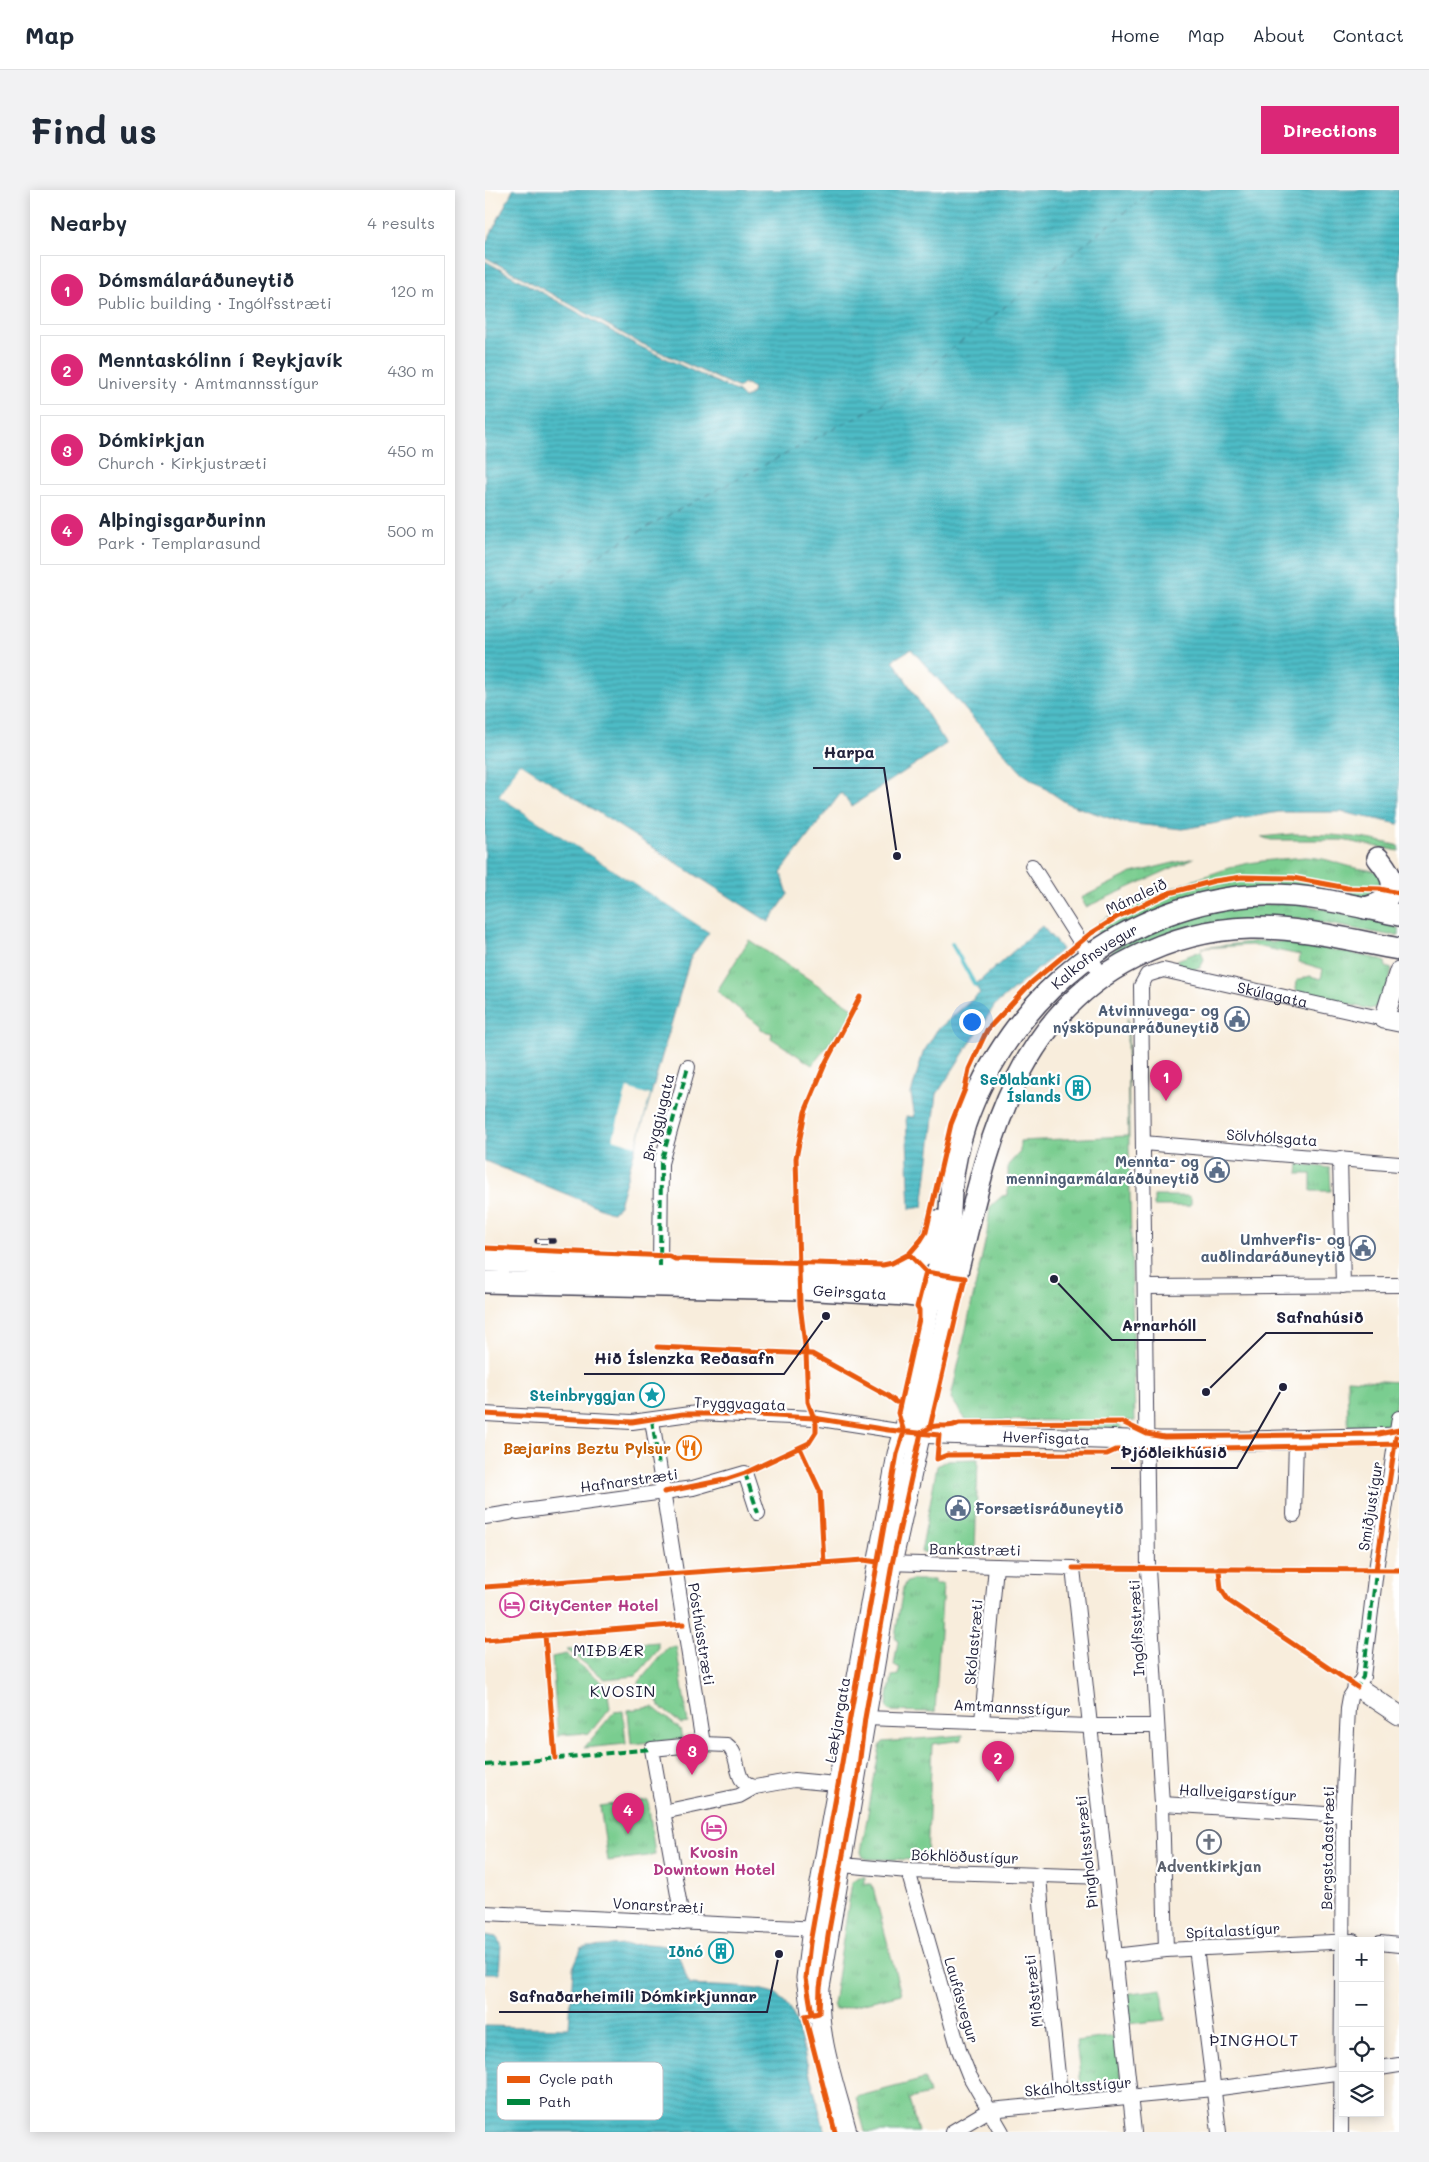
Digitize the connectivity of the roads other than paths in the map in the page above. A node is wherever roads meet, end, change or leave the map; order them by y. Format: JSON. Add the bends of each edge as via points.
{"nodes":[{"id":1,"x":1378,"y":858,"type":"dead end"},
{"id":2,"x":1032,"y":866,"type":"dead end"},
{"id":3,"x":1365,"y":908,"type":"junction"},
{"id":4,"x":1399,"y":915,"type":"edge"},
{"id":5,"x":1399,"y":949,"type":"edge"},
{"id":6,"x":1088,"y":956,"type":"junction"},
{"id":7,"x":1399,"y":971,"type":"edge"},
{"id":8,"x":1147,"y":975,"type":"joint"},
{"id":9,"x":1102,"y":976,"type":"junction"},
{"id":10,"x":1391,"y":1020,"type":"edge"},
{"id":11,"x":688,"y":1066,"type":"dead end"},
{"id":12,"x":1143,"y":1143,"type":"junction"},
{"id":13,"x":1340,"y":1158,"type":"junction"},
{"id":14,"x":1399,"y":1164,"type":"edge"},
{"id":15,"x":951,"y":1184,"type":"junction"},
{"id":16,"x":485,"y":1262,"type":"edge"},
{"id":17,"x":660,"y":1276,"type":"junction"},
{"id":18,"x":884,"y":1277,"type":"junction"},
{"id":19,"x":485,"y":1282,"type":"edge"},
{"id":20,"x":1399,"y":1285,"type":"edge"},
{"id":21,"x":1343,"y":1286,"type":"junction"},
{"id":22,"x":1145,"y":1287,"type":"junction"},
{"id":23,"x":943,"y":1292,"type":"junction"},
{"id":24,"x":485,"y":1414,"type":"edge"},
{"id":25,"x":1399,"y":1418,"type":"edge"},
{"id":26,"x":652,"y":1420,"type":"junction"},
{"id":27,"x":913,"y":1433,"type":"junction"},
{"id":28,"x":1397,"y":1437,"type":"edge"},
{"id":29,"x":1147,"y":1440,"type":"junction"},
{"id":30,"x":1296,"y":1440,"type":"junction"},
{"id":31,"x":664,"y":1492,"type":"junction"},
{"id":32,"x":758,"y":1513,"type":"dead end"},
{"id":33,"x":1294,"y":1515,"type":"dead end"},
{"id":34,"x":485,"y":1516,"type":"edge"},
{"id":35,"x":885,"y":1563,"type":"junction"},
{"id":36,"x":996,"y":1566,"type":"junction"},
{"id":37,"x":1073,"y":1568,"type":"joint"},
{"id":38,"x":1376,"y":1570,"type":"joint"},
{"id":39,"x":1357,"y":1687,"type":"junction"},
{"id":40,"x":1399,"y":1715,"type":"edge"},
{"id":41,"x":865,"y":1718,"type":"junction"},
{"id":42,"x":982,"y":1721,"type":"junction"},
{"id":43,"x":1089,"y":1726,"type":"junction"},
{"id":44,"x":1157,"y":1726,"type":"junction"},
{"id":45,"x":703,"y":1744,"type":"junction"},
{"id":46,"x":847,"y":1784,"type":"junction"},
{"id":47,"x":755,"y":1787,"type":"junction"},
{"id":48,"x":1162,"y":1804,"type":"junction"},
{"id":49,"x":663,"y":1812,"type":"junction"},
{"id":50,"x":1343,"y":1815,"type":"junction"},
{"id":51,"x":832,"y":1864,"type":"junction"},
{"id":52,"x":908,"y":1871,"type":"junction"},
{"id":53,"x":1039,"y":1874,"type":"junction"},
{"id":54,"x":1105,"y":1877,"type":"junction"},
{"id":55,"x":485,"y":1913,"type":"edge"},
{"id":56,"x":683,"y":1923,"type":"junction"},
{"id":57,"x":820,"y":1929,"type":"junction"},
{"id":58,"x":1348,"y":1937,"type":"edge"},
{"id":59,"x":1339,"y":1940,"type":"edge"},
{"id":60,"x":1384,"y":1943,"type":"edge"},
{"id":61,"x":1399,"y":1945,"type":"edge"},
{"id":62,"x":1196,"y":1948,"type":"junction"},
{"id":63,"x":1166,"y":1950,"type":"junction"},
{"id":64,"x":1114,"y":1956,"type":"junction"},
{"id":65,"x":1346,"y":1982,"type":"edge"},
{"id":66,"x":1344,"y":2027,"type":"edge"},
{"id":67,"x":1399,"y":2065,"type":"edge"},
{"id":68,"x":1384,"y":2067,"type":"edge"},
{"id":69,"x":1339,"y":2072,"type":"edge"},
{"id":70,"x":1213,"y":2088,"type":"junction"},
{"id":71,"x":1131,"y":2097,"type":"junction"},
{"id":72,"x":1061,"y":2103,"type":"junction"},
{"id":73,"x":989,"y":2110,"type":"junction"},
{"id":74,"x":1341,"y":2117,"type":"edge"},
{"id":75,"x":847,"y":2132,"type":"edge"},
{"id":76,"x":952,"y":2132,"type":"edge"},
{"id":77,"x":1002,"y":2132,"type":"edge"},
{"id":78,"x":1134,"y":2132,"type":"edge"},
{"id":79,"x":1219,"y":2132,"type":"edge"},
{"id":80,"x":1341,"y":2132,"type":"edge"}],
"edges":[{"from":1,"to":3,"type":"main road","via":[[1391,873],[1393,892],[1387,900]]},
{"from":2,"to":6,"type":"street"},
{"from":3,"to":4,"type":"main road","name":"Kalkofnsvegur"},
{"from":3,"to":6,"type":"main road","name":"Kalkofnsvegur","via":[[1290,896],[1211,901],[1147,922]]},
{"from":5,"to":9,"type":"main road","name":"Kalkofnsvegur","via":[[1293,929],[1224,930],[1167,943]]},
{"from":6,"to":9,"type":"street"},
{"from":6,"to":15,"type":"main road","name":"Kalkofnsvegur","via":[[1033,1008],[998,1053],[965,1124]]},
{"from":7,"to":10,"type":"main road"},
{"from":8,"to":10,"type":"street","name":"Skúlagata","via":[[1163,970]]},
{"from":8,"to":12,"type":"street","name":"Ingólfsstræti","via":[[1140,995]]},
{"from":9,"to":23,"type":"main road","name":"Kalkofnsvegur","via":[[1050,1025],[1009,1095]]},
{"from":11,"to":17,"type":"street","name":"Bryggjugata","via":[[661,1163]]},
{"from":12,"to":13,"type":"street","name":"Sölvhólsgata"},
{"from":12,"to":22,"type":"street","name":"Ingólfsstræti"},
{"from":13,"to":14,"type":"street","name":"Sölvhólsgata"},
{"from":13,"to":21,"type":"street"},
{"from":15,"to":18,"type":"main road","name":"Geirsgata","via":[[932,1241],[925,1252],[907,1268]]},
{"from":15,"to":23,"type":"main road","name":"Kalkofnsvegur"},
{"from":16,"to":17,"type":"main road","name":"Geirsgata"},
{"from":17,"to":18,"type":"main road","name":"Geirsgata","via":[[759,1279],[775,1271]]},
{"from":17,"to":19,"type":"main road","name":"Geirsgata"},
{"from":17,"to":23,"type":"main road","name":"Geirsgata","via":[[800,1289]]},
{"from":18,"to":23,"type":"main road","name":"Geirsgata"},
{"from":20,"to":21,"type":"street"},
{"from":21,"to":22,"type":"street"},
{"from":22,"to":29,"type":"street","name":"Ingólfsstræti"},
{"from":23,"to":27,"type":"main road","name":"Lækjargata"},
{"from":24,"to":26,"type":"street","name":"Tryggvagata","via":[[623,1422]]},
{"from":25,"to":28,"type":"street","name":"Smiðjustígur"},
{"from":26,"to":27,"type":"street","name":"Tryggvagata","via":[[697,1413],[814,1418]]},
{"from":26,"to":31,"type":"street","name":"Pósthússtræti"},
{"from":27,"to":29,"type":"main road","name":"Hverfisgata"},
{"from":27,"to":35,"type":"main road","name":"Lækjargata","via":[[897,1454]]},
{"from":28,"to":30,"type":"main road","name":"Hverfisgata"},
{"from":28,"to":38,"type":"street","name":"Smiðjustígur"},
{"from":29,"to":30,"type":"main road","name":"Hverfisgata"},
{"from":29,"to":44,"type":"street","name":"Ingólfsstræti","via":[[1148,1569]]},
{"from":30,"to":33,"type":"street"},
{"from":31,"to":32,"type":"street","name":"Hafnarstræti","via":[[745,1473]]},
{"from":31,"to":34,"type":"street","name":"Hafnarstræti"},
{"from":31,"to":45,"type":"street","name":"Pósthússtræti"},
{"from":35,"to":36,"type":"street","name":"Bankastræti"},
{"from":35,"to":41,"type":"main road","name":"Lækjargata"},
{"from":35,"to":46,"type":"main road","name":"Lækjargata"},
{"from":36,"to":37,"type":"street","name":"Bankastræti"},
{"from":36,"to":42,"type":"street","name":"Skólastræti"},
{"from":37,"to":43,"type":"street","name":"Þingholtsstræti"},
{"from":38,"to":39,"type":"street","name":"Bergstaðastræti","via":[[1363,1677]]},
{"from":39,"to":40,"type":"main road"},
{"from":39,"to":50,"type":"street","name":"Bergstaðastræti","via":[[1347,1708]]},
{"from":41,"to":42,"type":"street","name":"Amtmannsstígur"},
{"from":41,"to":46,"type":"main road","name":"Lækjargata"},
{"from":42,"to":43,"type":"street","name":"Amtmannsstígur"},
{"from":43,"to":44,"type":"street","name":"Amtmannsstígur"},
{"from":43,"to":54,"type":"street","name":"Þingholtsstræti"},
{"from":44,"to":48,"type":"street","name":"Ingólfsstræti"},
{"from":45,"to":47,"type":"street","via":[[730,1747],[741,1780]]},
{"from":45,"to":49,"type":"street","via":[[652,1749]]},
{"from":46,"to":47,"type":"street","via":[[793,1780]]},
{"from":46,"to":51,"type":"main road","name":"Lækjargata"},
{"from":47,"to":49,"type":"street","via":[[739,1796]]},
{"from":48,"to":50,"type":"street","name":"Hallveigarstígur"},
{"from":48,"to":63,"type":"street","name":"Ingólfsstræti"},
{"from":49,"to":56,"type":"street"},
{"from":50,"to":58,"type":"street","name":"Bergstaðastræti"},
{"from":51,"to":52,"type":"street","name":"Bókhlöðustígur"},
{"from":51,"to":57,"type":"main road","name":"Lækjargata"},
{"from":52,"to":53,"type":"street","name":"Bókhlöðustígur"},
{"from":52,"to":73,"type":"street","name":"Laufásvegur","via":[[959,2050]]},
{"from":53,"to":54,"type":"street","name":"Bókhlöðustígur"},
{"from":53,"to":72,"type":"street","name":"Miðstræti"},
{"from":54,"to":64,"type":"street","name":"Þingholtsstræti"},
{"from":55,"to":56,"type":"street","name":"Vonarstræti"},
{"from":56,"to":57,"type":"street","name":"Vonarstræti"},
{"from":57,"to":75,"type":"main road","name":"Lækjargata","via":[[820,1988],[816,2013]]},
{"from":59,"to":62,"type":"street","name":"Spítalastígur"},
{"from":60,"to":61,"type":"street"},
{"from":62,"to":63,"type":"street","name":"Spítalastígur"},
{"from":62,"to":70,"type":"street"},
{"from":63,"to":64,"type":"street","name":"Spítalastígur"},
{"from":64,"to":71,"type":"street","name":"Þingholtsstræti"},
{"from":65,"to":66,"type":"street","name":"Bergstaðastræti"},
{"from":67,"to":68,"type":"street"},
{"from":69,"to":70,"type":"street","name":"Skálholtsstígur"},
{"from":70,"to":71,"type":"street","name":"Skálholtsstígur"},
{"from":70,"to":79,"type":"street"},
{"from":71,"to":72,"type":"street","name":"Skálholtsstígur"},
{"from":71,"to":78,"type":"street","name":"Þingholtsstræti"},
{"from":72,"to":73,"type":"street","name":"Skálholtsstígur"},
{"from":73,"to":76,"type":"street","name":"Skálholtsstígur"},
{"from":73,"to":77,"type":"street","name":"Laufásvegur"},
{"from":74,"to":80,"type":"street","name":"Bergstaðastræti"}]}
